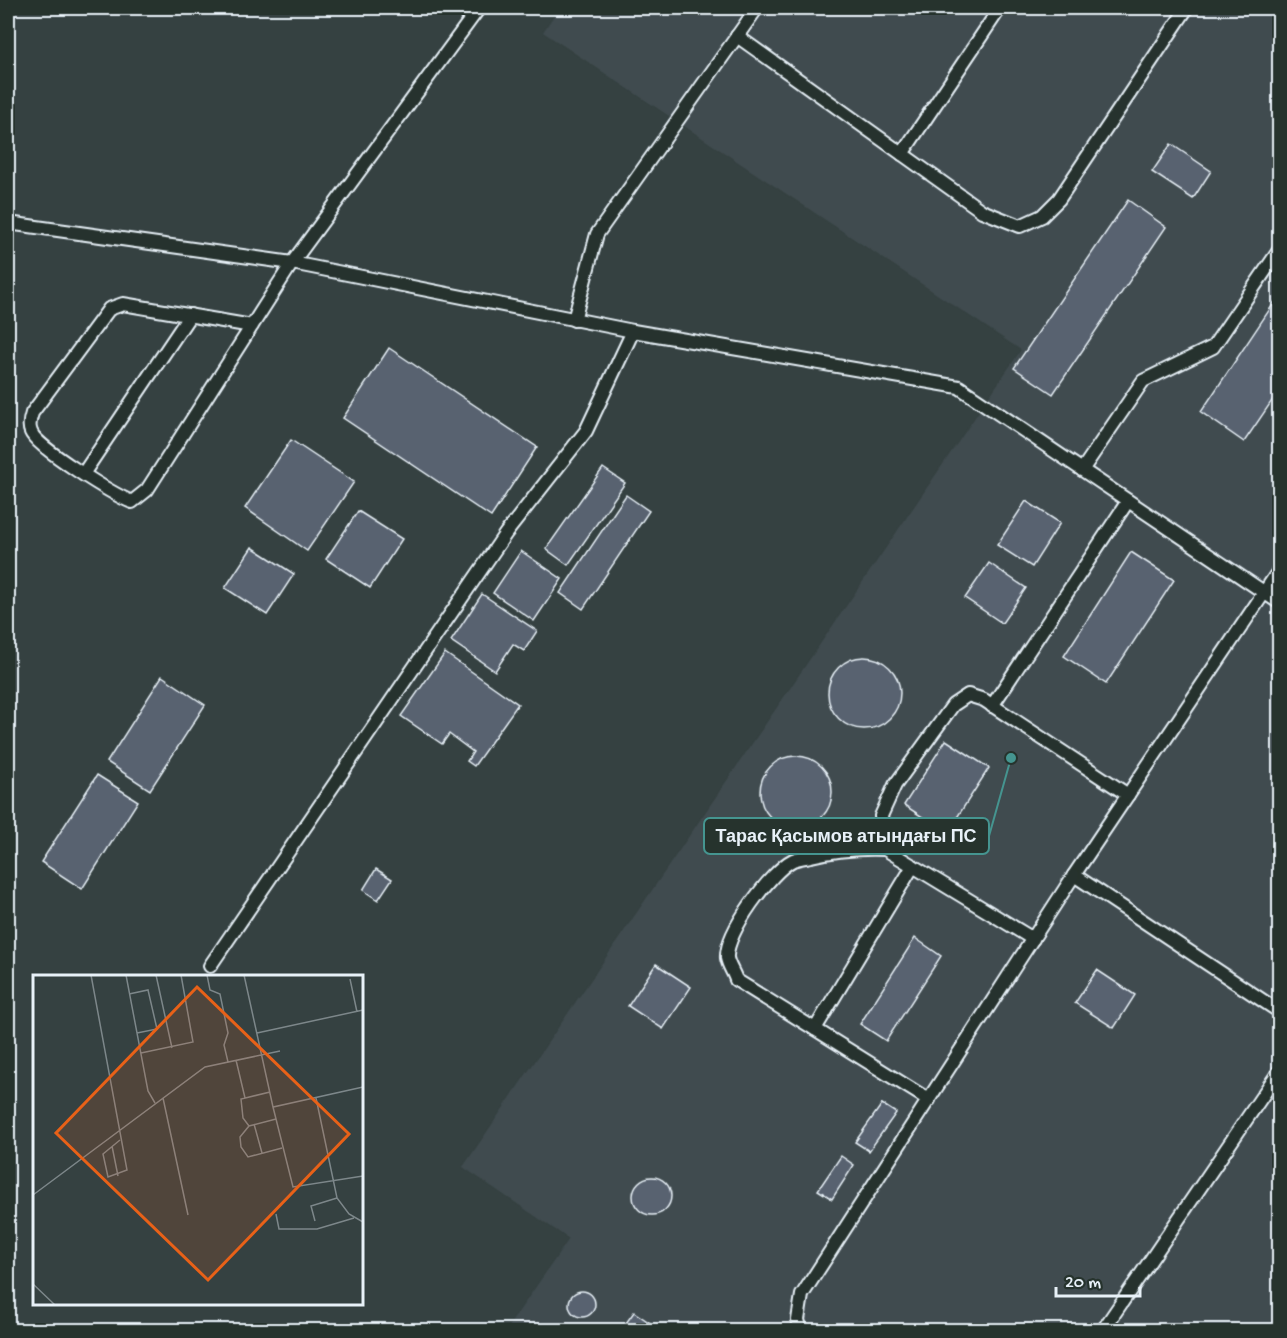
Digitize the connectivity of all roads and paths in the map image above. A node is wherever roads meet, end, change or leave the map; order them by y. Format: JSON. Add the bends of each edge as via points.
{"nodes":[{"id":1,"x":479,"y":8,"type":"edge"},
{"id":2,"x":757,"y":8,"type":"edge"},
{"id":3,"x":1000,"y":8,"type":"edge"},
{"id":4,"x":1187,"y":8,"type":"edge"},
{"id":5,"x":737,"y":36,"type":"junction"},
{"id":6,"x":902,"y":154,"type":"junction"},
{"id":7,"x":8,"y":223,"type":"edge"},
{"id":8,"x":1280,"y":249,"type":"edge"},
{"id":9,"x":292,"y":263,"type":"junction"},
{"id":10,"x":190,"y":315,"type":"junction"},
{"id":11,"x":574,"y":320,"type":"junction"},
{"id":12,"x":252,"y":326,"type":"junction"},
{"id":13,"x":633,"y":332,"type":"junction"},
{"id":14,"x":1082,"y":470,"type":"junction"},
{"id":15,"x":82,"y":474,"type":"junction"},
{"id":16,"x":1128,"y":501,"type":"junction"},
{"id":17,"x":1280,"y":568,"type":"edge"},
{"id":18,"x":1264,"y":592,"type":"junction"},
{"id":19,"x":1280,"y":603,"type":"edge"},
{"id":20,"x":992,"y":706,"type":"junction"},
{"id":21,"x":1128,"y":795,"type":"junction"},
{"id":22,"x":885,"y":849,"type":"junction"},
{"id":23,"x":913,"y":866,"type":"junction"},
{"id":24,"x":1074,"y":875,"type":"junction"},
{"id":25,"x":1033,"y":939,"type":"junction"},
{"id":26,"x":210,"y":966,"type":"dead end"},
{"id":27,"x":1280,"y":1012,"type":"edge"},
{"id":28,"x":815,"y":1029,"type":"junction"},
{"id":29,"x":1280,"y":1070,"type":"edge"},
{"id":30,"x":929,"y":1100,"type":"junction"},
{"id":31,"x":801,"y":1330,"type":"edge"},
{"id":32,"x":1103,"y":1330,"type":"edge"}],
"edges":[{"from":1,"to":9,"type":"lane"},
{"from":2,"to":5,"type":"lane"},
{"from":3,"to":6,"type":"lane"},
{"from":4,"to":6,"type":"lane","via":[[1059,199],[1042,216],[1020,226],[982,211]]},
{"from":5,"to":6,"type":"lane"},
{"from":5,"to":11,"type":"lane","via":[[597,234]]},
{"from":7,"to":9,"type":"lane"},
{"from":8,"to":14,"type":"lane","via":[[1213,347],[1143,381]]},
{"from":9,"to":11,"type":"lane"},
{"from":9,"to":12,"type":"lane"},
{"from":10,"to":12,"type":"lane"},
{"from":10,"to":15,"type":"lane"},
{"from":10,"to":15,"type":"lane","via":[[123,304],[109,309],[32,413],[30,431],[35,440]]},
{"from":11,"to":13,"type":"lane"},
{"from":12,"to":15,"type":"lane","via":[[141,496],[132,502]]},
{"from":13,"to":14,"type":"lane","via":[[960,387]]},
{"from":13,"to":26,"type":"lane","via":[[586,431],[506,533]]},
{"from":14,"to":16,"type":"lane"},
{"from":16,"to":18,"type":"lane"},
{"from":16,"to":20,"type":"lane"},
{"from":17,"to":18,"type":"lane"},
{"from":18,"to":19,"type":"lane"},
{"from":18,"to":21,"type":"lane"},
{"from":20,"to":21,"type":"lane"},
{"from":20,"to":22,"type":"lane","via":[[968,695],[953,705],[895,785],[881,816]]},
{"from":21,"to":24,"type":"lane"},
{"from":22,"to":23,"type":"lane"},
{"from":22,"to":28,"type":"lane","via":[[830,851],[793,860],[767,882],[734,932],[727,958],[736,980]]},
{"from":23,"to":25,"type":"lane"},
{"from":23,"to":28,"type":"lane"},
{"from":24,"to":25,"type":"lane"},
{"from":24,"to":27,"type":"lane"},
{"from":25,"to":30,"type":"lane"},
{"from":28,"to":30,"type":"lane"},
{"from":29,"to":32,"type":"lane"},
{"from":30,"to":31,"type":"lane","via":[[802,1295],[798,1320]]}]}
